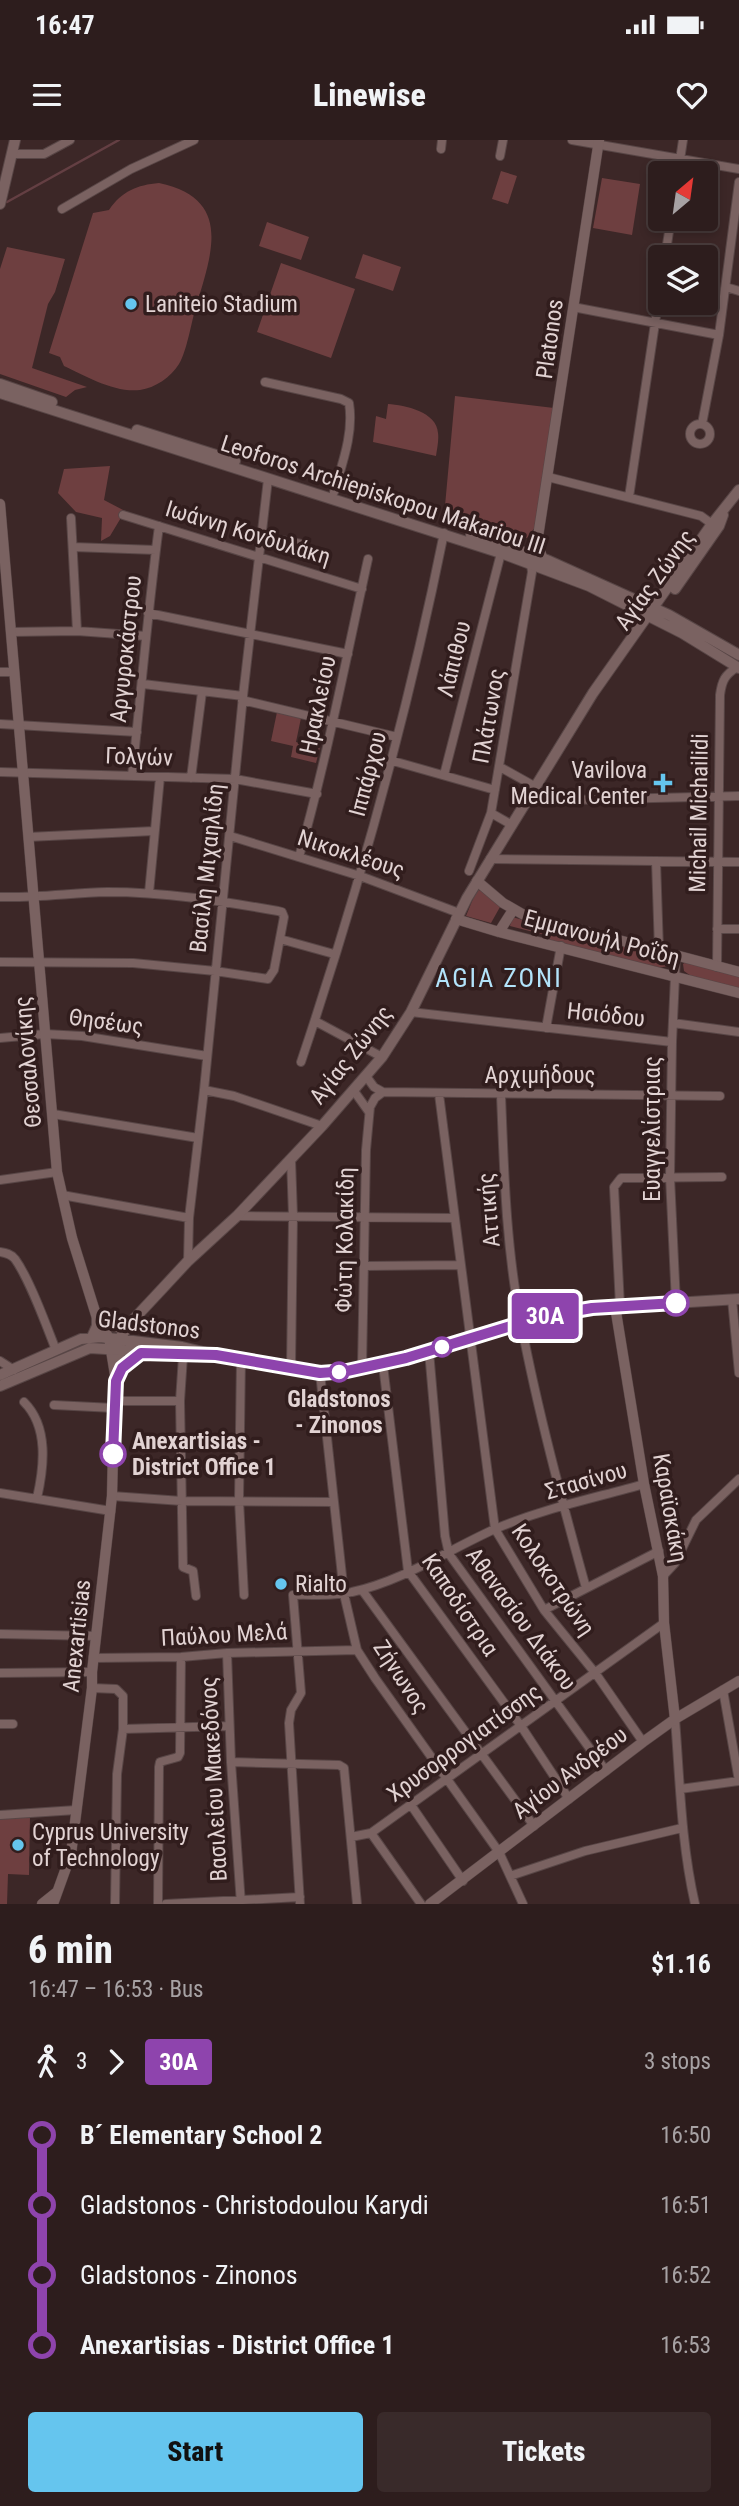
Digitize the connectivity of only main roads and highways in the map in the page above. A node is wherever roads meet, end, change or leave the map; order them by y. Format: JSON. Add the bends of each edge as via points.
{"nodes":[{"id":1,"x":15,"y":140,"type":"edge"},
{"id":2,"x":0,"y":203,"type":"edge"},
{"id":3,"x":0,"y":384,"type":"edge"},
{"id":4,"x":2,"y":395,"type":"edge"},
{"id":5,"x":163,"y":441,"type":"junction"},
{"id":6,"x":739,"y":490,"type":"edge"},
{"id":7,"x":725,"y":509,"type":"junction"},
{"id":8,"x":653,"y":613,"type":"junction"},
{"id":9,"x":738,"y":663,"type":"edge"},
{"id":10,"x":735,"y":1299,"type":"edge"},
{"id":11,"x":97,"y":1318,"type":"road end"},
{"id":12,"x":134,"y":1320,"type":"junction"},
{"id":13,"x":92,"y":1337,"type":"junction"},
{"id":14,"x":115,"y":1344,"type":"junction"},
{"id":15,"x":141,"y":1347,"type":"junction"},
{"id":16,"x":216,"y":1355,"type":"junction"},
{"id":17,"x":0,"y":1375,"type":"edge"},
{"id":18,"x":117,"y":1377,"type":"road end"},
{"id":19,"x":0,"y":1386,"type":"edge"}],
"edges":[{"from":1,"to":2,"type":"main road"},
{"from":3,"to":5,"type":"main road","name":"Leoforos Archiepiskopou Makariou III"},
{"from":4,"to":5,"type":"main road","name":"Leoforos Archiepiskopou Makariou III"},
{"from":5,"to":8,"type":"main road","name":"Leoforos Archiepiskopou Makariou III","via":[[501,553]]},
{"from":5,"to":8,"type":"main road","name":"Leoforos Archiepiskopou Makariou III","via":[[542,557]]},
{"from":6,"to":7,"type":"main road","name":"Αγίας Ζώνης"},
{"from":7,"to":8,"type":"main road","name":"Αγίας Ζώνης"},
{"from":7,"to":8,"type":"main road","name":"Αγίας Ζώνης","via":[[719,526]]},
{"from":8,"to":9,"type":"main road","name":"Leoforos Archiepiskopou Makariou III"},
{"from":8,"to":12,"type":"main road","name":"Αγίας Ζώνης","via":[[593,693],[490,859],[411,1012],[382,1057],[291,1159]]},
{"from":10,"to":16,"type":"main road","name":"Gladstonos","via":[[562,1312],[383,1365],[320,1373]]},
{"from":11,"to":13,"type":"main road"},
{"from":12,"to":14,"type":"main road","name":"Αγίας Ζώνης"},
{"from":12,"to":15,"type":"main road","via":[[132,1335]]},
{"from":13,"to":14,"type":"main road","name":"Gladstonos"},
{"from":13,"to":17,"type":"main road","name":"Gladstonos"},
{"from":14,"to":15,"type":"main road","name":"Gladstonos"},
{"from":14,"to":19,"type":"main road","name":"Gladstonos","via":[[84,1350]]},
{"from":15,"to":16,"type":"main road","name":"Gladstonos","via":[[182,1347]]},
{"from":15,"to":16,"type":"main road","name":"Gladstonos","via":[[183,1356]]},
{"from":15,"to":18,"type":"main road"}]}
